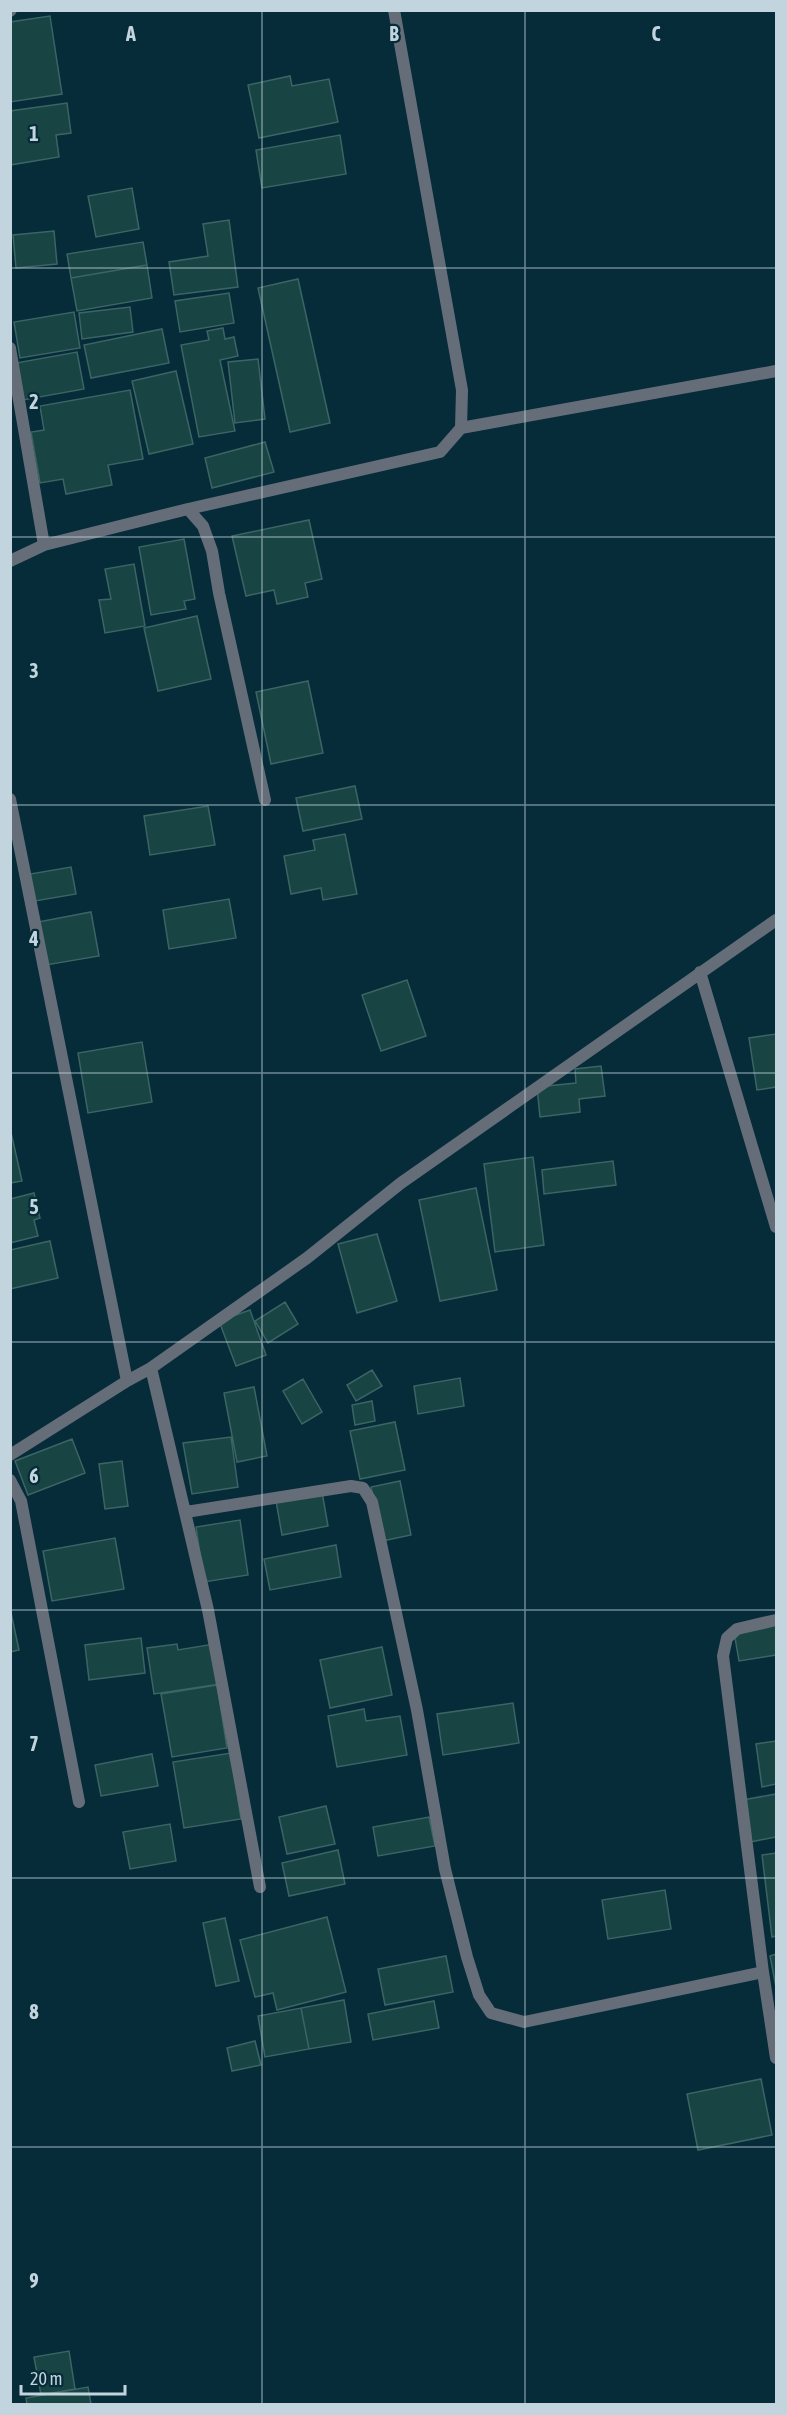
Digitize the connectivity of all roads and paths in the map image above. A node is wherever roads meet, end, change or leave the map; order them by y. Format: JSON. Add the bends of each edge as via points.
{"nodes":[{"id":1,"x":394,"y":10,"type":"edge"},
{"id":2,"x":10,"y":348,"type":"edge"},
{"id":3,"x":777,"y":371,"type":"edge"},
{"id":4,"x":461,"y":428,"type":"junction"},
{"id":5,"x":188,"y":509,"type":"junction"},
{"id":6,"x":44,"y":545,"type":"junction"},
{"id":7,"x":10,"y":561,"type":"edge"},
{"id":8,"x":10,"y":799,"type":"edge"},
{"id":9,"x":265,"y":800,"type":"dead end"},
{"id":10,"x":777,"y":920,"type":"edge"},
{"id":11,"x":700,"y":972,"type":"junction"},
{"id":12,"x":777,"y":1227,"type":"edge"},
{"id":13,"x":151,"y":1368,"type":"junction"},
{"id":14,"x":127,"y":1381,"type":"junction"},
{"id":15,"x":10,"y":1455,"type":"edge"},
{"id":16,"x":10,"y":1480,"type":"edge"},
{"id":17,"x":186,"y":1512,"type":"junction"},
{"id":18,"x":777,"y":1620,"type":"edge"},
{"id":19,"x":79,"y":1802,"type":"dead end"},
{"id":20,"x":260,"y":1887,"type":"dead end"},
{"id":21,"x":763,"y":1972,"type":"junction"},
{"id":22,"x":777,"y":2058,"type":"edge"}],
"edges":[{"from":1,"to":4,"type":"street","via":[[462,390]]},
{"from":2,"to":6,"type":"street"},
{"from":3,"to":4,"type":"street"},
{"from":4,"to":5,"type":"street","via":[[440,452]]},
{"from":5,"to":6,"type":"street"},
{"from":5,"to":9,"type":"street","via":[[203,526],[212,551]]},
{"from":6,"to":7,"type":"street"},
{"from":8,"to":14,"type":"street"},
{"from":10,"to":11,"type":"street"},
{"from":11,"to":12,"type":"street"},
{"from":11,"to":13,"type":"street","via":[[401,1183],[306,1258]]},
{"from":13,"to":14,"type":"street"},
{"from":13,"to":17,"type":"street"},
{"from":14,"to":15,"type":"street"},
{"from":16,"to":19,"type":"street","via":[[21,1501]]},
{"from":17,"to":20,"type":"street"},
{"from":17,"to":21,"type":"street","via":[[351,1486],[363,1488],[372,1502],[446,1869],[470,1967],[479,1995],[491,2013],[524,2022]]},
{"from":18,"to":21,"type":"street","via":[[737,1629],[728,1638],[723,1656]]},
{"from":21,"to":22,"type":"street"}]}
